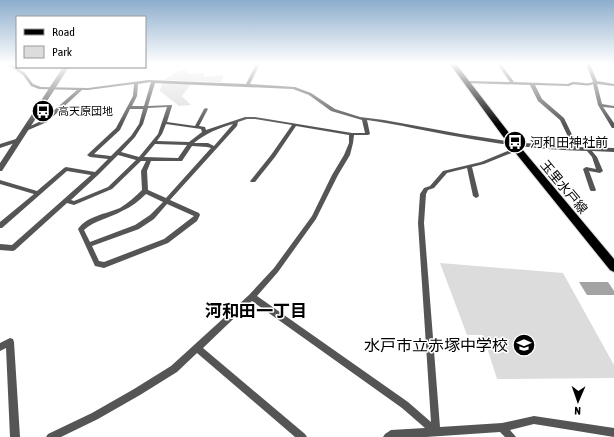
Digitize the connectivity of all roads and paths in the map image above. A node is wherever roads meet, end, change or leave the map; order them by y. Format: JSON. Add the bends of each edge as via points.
{"nodes":[{"id":1,"x":32,"y":84,"type":"edge"},
{"id":2,"x":55,"y":84,"type":"edge"},
{"id":3,"x":117,"y":84,"type":"edge"},
{"id":4,"x":136,"y":84,"type":"edge"},
{"id":5,"x":152,"y":84,"type":"edge"},
{"id":6,"x":253,"y":84,"type":"edge"},
{"id":7,"x":468,"y":84,"type":"edge"},
{"id":8,"x":532,"y":84,"type":"edge"},
{"id":9,"x":547,"y":84,"type":"edge"},
{"id":10,"x":570,"y":84,"type":"edge"},
{"id":11,"x":596,"y":84,"type":"edge"},
{"id":12,"x":52,"y":89,"type":"junction"},
{"id":13,"x":81,"y":89,"type":"junction"},
{"id":14,"x":600,"y":105,"type":"junction"},
{"id":15,"x":146,"y":107,"type":"junction"},
{"id":16,"x":614,"y":107,"type":"edge"},
{"id":17,"x":128,"y":108,"type":"junction"},
{"id":18,"x":206,"y":109,"type":"dead end"},
{"id":19,"x":364,"y":119,"type":"junction"},
{"id":20,"x":236,"y":122,"type":"junction"},
{"id":21,"x":165,"y":123,"type":"junction"},
{"id":22,"x":295,"y":124,"type":"junction"},
{"id":23,"x":197,"y":126,"type":"junction"},
{"id":24,"x":614,"y":127,"type":"edge"},
{"id":25,"x":26,"y":130,"type":"junction"},
{"id":26,"x":204,"y":132,"type":"junction"},
{"id":27,"x":352,"y":134,"type":"junction"},
{"id":28,"x":19,"y":140,"type":"junction"},
{"id":29,"x":154,"y":142,"type":"junction"},
{"id":30,"x":191,"y":143,"type":"junction"},
{"id":31,"x":0,"y":146,"type":"edge"},
{"id":32,"x":515,"y":147,"type":"junction"},
{"id":33,"x":216,"y":148,"type":"junction"},
{"id":34,"x":576,"y":150,"type":"junction"},
{"id":35,"x":589,"y":150,"type":"junction"},
{"id":36,"x":614,"y":150,"type":"edge"},
{"id":37,"x":118,"y":153,"type":"junction"},
{"id":38,"x":111,"y":158,"type":"junction"},
{"id":39,"x":140,"y":159,"type":"junction"},
{"id":40,"x":149,"y":159,"type":"junction"},
{"id":41,"x":469,"y":166,"type":"junction"},
{"id":42,"x":0,"y":169,"type":"edge"},
{"id":43,"x":96,"y":174,"type":"junction"},
{"id":44,"x":253,"y":181,"type":"dead end"},
{"id":45,"x":0,"y":182,"type":"edge"},
{"id":46,"x":593,"y":190,"type":"dead end"},
{"id":47,"x":145,"y":191,"type":"junction"},
{"id":48,"x":39,"y":193,"type":"junction"},
{"id":49,"x":476,"y":196,"type":"dead end"},
{"id":50,"x":66,"y":200,"type":"junction"},
{"id":51,"x":168,"y":201,"type":"junction"},
{"id":52,"x":0,"y":226,"type":"edge"},
{"id":53,"x":88,"y":245,"type":"junction"},
{"id":54,"x":0,"y":246,"type":"edge"},
{"id":55,"x":614,"y":267,"type":"edge"},
{"id":56,"x":252,"y":297,"type":"junction"},
{"id":57,"x":0,"y":347,"type":"edge"},
{"id":58,"x":197,"y":348,"type":"junction"},
{"id":59,"x":502,"y":427,"type":"junction"},
{"id":60,"x":436,"y":432,"type":"junction"},
{"id":61,"x":614,"y":433,"type":"edge"},
{"id":62,"x":15,"y":437,"type":"edge"},
{"id":63,"x":51,"y":437,"type":"edge"},
{"id":64,"x":302,"y":437,"type":"edge"},
{"id":65,"x":388,"y":437,"type":"edge"},
{"id":66,"x":511,"y":437,"type":"edge"}],
"edges":[{"from":1,"to":12,"type":"street","via":[[34,87]]},
{"from":2,"to":12,"type":"street"},
{"from":3,"to":13,"type":"street"},
{"from":4,"to":17,"type":"street","via":[[135,96]]},
{"from":5,"to":15,"type":"street"},
{"from":6,"to":19,"type":"street","via":[[294,88],[315,96],[333,110]]},
{"from":7,"to":32,"type":"main road","name":"玉里水戸線"},
{"from":8,"to":34,"type":"street","via":[[540,100],[562,119]]},
{"from":9,"to":10,"type":"street"},
{"from":11,"to":14,"type":"street"},
{"from":12,"to":13,"type":"street"},
{"from":12,"to":25,"type":"street"},
{"from":13,"to":25,"type":"street","via":[[45,121]]},
{"from":14,"to":16,"type":"street"},
{"from":14,"to":24,"type":"street"},
{"from":15,"to":17,"type":"street"},
{"from":15,"to":21,"type":"street","via":[[170,106]]},
{"from":15,"to":37,"type":"street","via":[[138,130]]},
{"from":17,"to":38,"type":"street","via":[[118,130],[90,155]]},
{"from":18,"to":23,"type":"street"},
{"from":19,"to":27,"type":"street","via":[[368,134]]},
{"from":19,"to":32,"type":"street"},
{"from":20,"to":22,"type":"street","via":[[255,118]]},
{"from":20,"to":26,"type":"street"},
{"from":20,"to":33,"type":"street"},
{"from":21,"to":23,"type":"street"},
{"from":21,"to":29,"type":"street"},
{"from":22,"to":27,"type":"street"},
{"from":22,"to":44,"type":"street","via":[[274,156]]},
{"from":23,"to":26,"type":"street","via":[[203,128]]},
{"from":25,"to":28,"type":"street"},
{"from":26,"to":30,"type":"street"},
{"from":27,"to":56,"type":"street","via":[[347,155],[314,217],[276,270]]},
{"from":28,"to":31,"type":"street"},
{"from":28,"to":42,"type":"street"},
{"from":29,"to":30,"type":"street"},
{"from":29,"to":39,"type":"street"},
{"from":30,"to":33,"type":"street","via":[[208,144]]},
{"from":30,"to":40,"type":"street","via":[[180,160]]},
{"from":32,"to":34,"type":"street"},
{"from":32,"to":41,"type":"street"},
{"from":32,"to":55,"type":"main road","name":"玉里水戸線"},
{"from":33,"to":51,"type":"street"},
{"from":34,"to":35,"type":"street"},
{"from":35,"to":36,"type":"street"},
{"from":35,"to":46,"type":"street","via":[[600,171],[586,169]]},
{"from":37,"to":38,"type":"street"},
{"from":37,"to":39,"type":"street"},
{"from":38,"to":43,"type":"street"},
{"from":39,"to":40,"type":"street"},
{"from":39,"to":50,"type":"street","via":[[110,188],[74,203]]},
{"from":40,"to":47,"type":"street","via":[[144,171]]},
{"from":41,"to":49,"type":"street"},
{"from":41,"to":60,"type":"street","via":[[445,172],[422,194],[421,223]]},
{"from":43,"to":48,"type":"street","via":[[66,169]]},
{"from":43,"to":50,"type":"street"},
{"from":45,"to":48,"type":"street"},
{"from":47,"to":51,"type":"street"},
{"from":47,"to":53,"type":"street","via":[[121,209],[85,224],[81,229]]},
{"from":48,"to":52,"type":"street"},
{"from":50,"to":54,"type":"street","via":[[13,248]]},
{"from":51,"to":53,"type":"street","via":[[137,227]]},
{"from":51,"to":53,"type":"street","via":[[197,215],[166,241],[104,265],[97,264]]},
{"from":56,"to":58,"type":"street"},
{"from":56,"to":60,"type":"street","via":[[405,405]]},
{"from":57,"to":62,"type":"street","via":[[10,342]]},
{"from":58,"to":63,"type":"street","via":[[174,369],[137,392]]},
{"from":58,"to":64,"type":"street"},
{"from":59,"to":60,"type":"street"},
{"from":59,"to":61,"type":"street","via":[[534,420]]},
{"from":59,"to":66,"type":"street"},
{"from":60,"to":65,"type":"street"}]}
